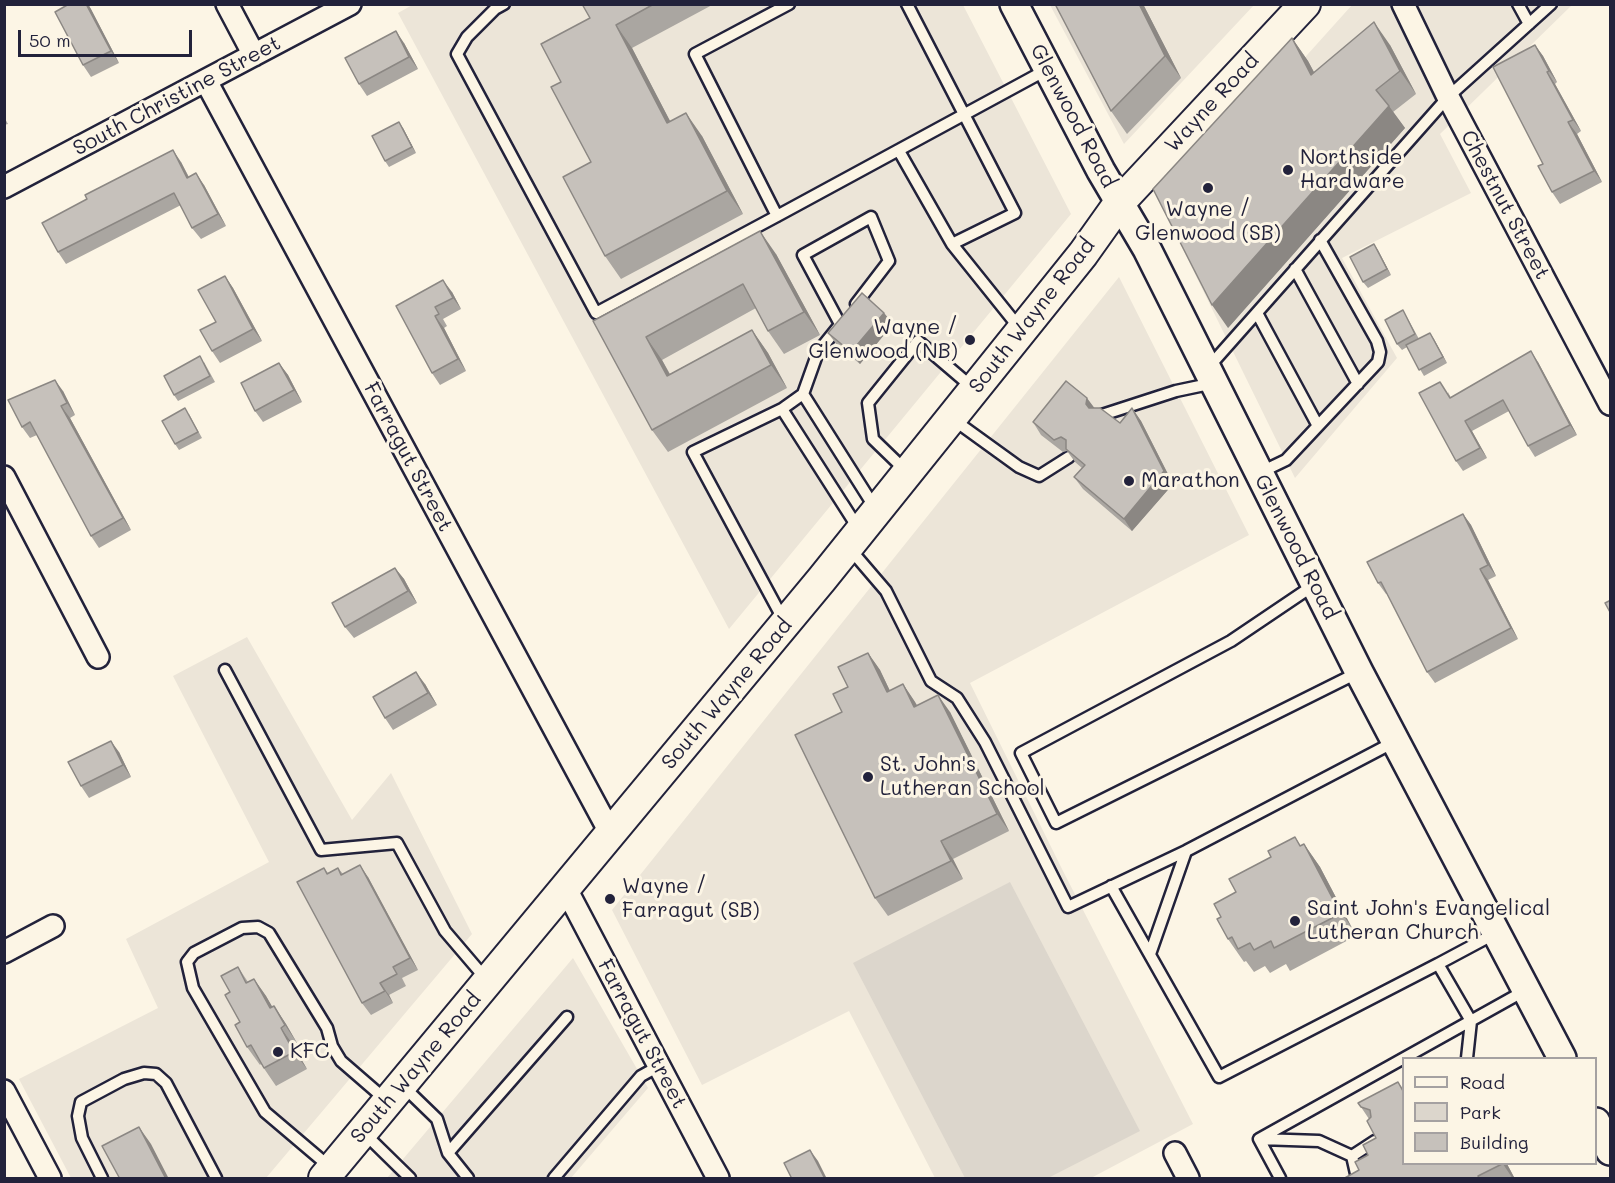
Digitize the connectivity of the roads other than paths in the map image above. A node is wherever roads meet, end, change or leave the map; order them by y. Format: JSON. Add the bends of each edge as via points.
{"nodes":[{"id":1,"x":227,"y":4,"type":"edge"},
{"id":2,"x":350,"y":4,"type":"edge"},
{"id":3,"x":504,"y":4,"type":"edge"},
{"id":4,"x":789,"y":4,"type":"edge"},
{"id":5,"x":907,"y":4,"type":"edge"},
{"id":6,"x":1014,"y":4,"type":"edge"},
{"id":7,"x":1305,"y":4,"type":"edge"},
{"id":8,"x":1403,"y":4,"type":"edge"},
{"id":9,"x":1518,"y":4,"type":"edge"},
{"id":10,"x":1551,"y":4,"type":"edge"},
{"id":11,"x":1529,"y":24,"type":"junction"},
{"id":12,"x":254,"y":55,"type":"junction"},
{"id":13,"x":1048,"y":69,"type":"junction"},
{"id":14,"x":206,"y":81,"type":"junction"},
{"id":15,"x":1448,"y":97,"type":"junction"},
{"id":16,"x":963,"y":116,"type":"junction"},
{"id":17,"x":899,"y":151,"type":"junction"},
{"id":18,"x":4,"y":187,"type":"edge"},
{"id":19,"x":1120,"y":202,"type":"junction"},
{"id":20,"x":777,"y":216,"type":"junction"},
{"id":21,"x":1320,"y":240,"type":"junction"},
{"id":22,"x":952,"y":244,"type":"junction"},
{"id":23,"x":1295,"y":270,"type":"junction"},
{"id":24,"x":1257,"y":313,"type":"junction"},
{"id":25,"x":840,"y":324,"type":"junction"},
{"id":26,"x":1021,"y":331,"type":"junction"},
{"id":27,"x":1210,"y":376,"type":"junction"},
{"id":28,"x":1358,"y":384,"type":"junction"},
{"id":29,"x":974,"y":389,"type":"junction"},
{"id":30,"x":803,"y":394,"type":"junction"},
{"id":31,"x":1611,"y":404,"type":"edge"},
{"id":32,"x":782,"y":409,"type":"junction"},
{"id":33,"x":1102,"y":415,"type":"edge"},
{"id":34,"x":951,"y":418,"type":"junction"},
{"id":35,"x":1318,"y":426,"type":"junction"},
{"id":36,"x":1069,"y":457,"type":"edge"},
{"id":37,"x":908,"y":473,"type":"junction"},
{"id":38,"x":1259,"y":473,"type":"junction"},
{"id":39,"x":4,"y":477,"type":"edge"},
{"id":40,"x":862,"y":530,"type":"junction"},
{"id":41,"x":1314,"y":585,"type":"junction"},
{"id":42,"x":785,"y":624,"type":"junction"},
{"id":43,"x":98,"y":657,"type":"dead end"},
{"id":44,"x":225,"y":670,"type":"dead end"},
{"id":45,"x":1359,"y":672,"type":"junction"},
{"id":46,"x":1396,"y":741,"type":"junction"},
{"id":47,"x":612,"y":834,"type":"junction"},
{"id":48,"x":1186,"y":851,"type":"junction"},
{"id":49,"x":1111,"y":886,"type":"junction"},
{"id":50,"x":566,"y":889,"type":"junction"},
{"id":51,"x":53,"y":926,"type":"dead end"},
{"id":52,"x":1496,"y":933,"type":"junction"},
{"id":53,"x":4,"y":952,"type":"edge"},
{"id":54,"x":1150,"y":954,"type":"junction"},
{"id":55,"x":1438,"y":964,"type":"junction"},
{"id":56,"x":489,"y":981,"type":"junction"},
{"id":57,"x":1526,"y":990,"type":"junction"},
{"id":58,"x":567,"y":1017,"type":"dead end"},
{"id":59,"x":1471,"y":1021,"type":"junction"},
{"id":60,"x":1406,"y":1057,"type":"edge"},
{"id":61,"x":1467,"y":1057,"type":"edge"},
{"id":62,"x":1561,"y":1057,"type":"edge"},
{"id":63,"x":1402,"y":1059,"type":"edge"},
{"id":64,"x":659,"y":1066,"type":"junction"},
{"id":65,"x":4,"y":1091,"type":"edge"},
{"id":66,"x":395,"y":1093,"type":"junction"},
{"id":67,"x":1597,"y":1124,"type":"edge"},
{"id":68,"x":363,"y":1131,"type":"junction"},
{"id":69,"x":1380,"y":1137,"type":"edge"},
{"id":70,"x":1259,"y":1139,"type":"junction"},
{"id":71,"x":1611,"y":1151,"type":"edge"},
{"id":72,"x":448,"y":1153,"type":"junction"},
{"id":73,"x":1175,"y":1153,"type":"dead end"},
{"id":74,"x":1352,"y":1156,"type":"junction"},
{"id":75,"x":328,"y":1174,"type":"edge"},
{"id":76,"x":50,"y":1179,"type":"edge"},
{"id":77,"x":102,"y":1179,"type":"edge"},
{"id":78,"x":216,"y":1179,"type":"edge"},
{"id":79,"x":410,"y":1179,"type":"edge"},
{"id":80,"x":468,"y":1179,"type":"edge"},
{"id":81,"x":554,"y":1179,"type":"edge"},
{"id":82,"x":718,"y":1179,"type":"edge"},
{"id":83,"x":1188,"y":1179,"type":"edge"},
{"id":84,"x":1280,"y":1179,"type":"edge"},
{"id":85,"x":1358,"y":1179,"type":"edge"}],
"edges":[{"from":1,"to":12,"type":"street"},
{"from":2,"to":12,"type":"street","name":"South Christine Street"},
{"from":3,"to":20,"type":"lane","via":[[467,37],[457,54],[596,313]]},
{"from":4,"to":20,"type":"lane","via":[[695,54]]},
{"from":5,"to":16,"type":"lane"},
{"from":6,"to":13,"type":"street","name":"Glenwood Road"},
{"from":7,"to":19,"type":"main road","name":"Wayne Road"},
{"from":8,"to":15,"type":"street","name":"Chestnut Street"},
{"from":9,"to":11,"type":"lane"},
{"from":10,"to":11,"type":"lane"},
{"from":11,"to":15,"type":"lane"},
{"from":12,"to":14,"type":"street","name":"South Christine Street"},
{"from":13,"to":16,"type":"lane"},
{"from":13,"to":19,"type":"street","name":"Glenwood Road"},
{"from":14,"to":18,"type":"street","name":"South Christine Street"},
{"from":14,"to":47,"type":"street","name":"Farragut Street"},
{"from":15,"to":21,"type":"lane"},
{"from":15,"to":31,"type":"street","name":"Chestnut Street"},
{"from":16,"to":17,"type":"lane"},
{"from":16,"to":22,"type":"lane","via":[[1015,213]]},
{"from":17,"to":20,"type":"lane"},
{"from":17,"to":22,"type":"lane"},
{"from":19,"to":26,"type":"main road","name":"South Wayne Road"},
{"from":19,"to":27,"type":"street","name":"Glenwood Road"},
{"from":21,"to":23,"type":"lane"},
{"from":21,"to":28,"type":"lane","via":[[1380,352],[1378,362]]},
{"from":22,"to":26,"type":"lane"},
{"from":23,"to":24,"type":"lane"},
{"from":23,"to":28,"type":"lane"},
{"from":24,"to":27,"type":"lane"},
{"from":24,"to":35,"type":"lane"},
{"from":25,"to":25,"type":"lane","via":[[889,261],[871,217],[803,255]]},
{"from":25,"to":30,"type":"lane","via":[[818,352]]},
{"from":26,"to":29,"type":"main road","name":"South Wayne Road"},
{"from":27,"to":33,"type":"lane"},
{"from":27,"to":38,"type":"street","name":"Glenwood Road"},
{"from":28,"to":35,"type":"lane"},
{"from":29,"to":34,"type":"main road","name":"South Wayne Road"},
{"from":29,"to":37,"type":"lane","via":[[918,341],[868,403],[873,439]]},
{"from":30,"to":32,"type":"lane"},
{"from":30,"to":40,"type":"lane"},
{"from":32,"to":40,"type":"lane"},
{"from":32,"to":42,"type":"lane","via":[[693,452]]},
{"from":34,"to":36,"type":"lane","via":[[1018,467],[1039,476]]},
{"from":34,"to":37,"type":"main road","name":"South Wayne Road"},
{"from":35,"to":38,"type":"lane","via":[[1286,460]]},
{"from":37,"to":40,"type":"main road","name":"South Wayne Road"},
{"from":38,"to":41,"type":"street","name":"Glenwood Road"},
{"from":39,"to":43,"type":"street"},
{"from":40,"to":42,"type":"main road","name":"South Wayne Road"},
{"from":40,"to":49,"type":"lane","via":[[886,591],[931,681],[957,698],[985,742],[1068,907]]},
{"from":41,"to":45,"type":"street","name":"Glenwood Road"},
{"from":41,"to":45,"type":"lane","via":[[1232,641],[1021,753],[1056,823]]},
{"from":42,"to":47,"type":"main road","name":"South Wayne Road"},
{"from":44,"to":56,"type":"lane","via":[[321,850],[397,843],[445,931]]},
{"from":45,"to":46,"type":"street","name":"Glenwood Road"},
{"from":46,"to":48,"type":"lane"},
{"from":46,"to":52,"type":"street","name":"Glenwood Road"},
{"from":47,"to":50,"type":"main road","name":"South Wayne Road"},
{"from":48,"to":49,"type":"lane"},
{"from":48,"to":54,"type":"lane"},
{"from":49,"to":54,"type":"lane"},
{"from":50,"to":56,"type":"main road","name":"South Wayne Road"},
{"from":50,"to":64,"type":"street","name":"Farragut Street"},
{"from":51,"to":53,"type":"street"},
{"from":52,"to":55,"type":"lane"},
{"from":52,"to":57,"type":"street","name":"Glenwood Road"},
{"from":54,"to":55,"type":"lane","via":[[1219,1077]]},
{"from":55,"to":59,"type":"lane"},
{"from":56,"to":66,"type":"main road","name":"South Wayne Road"},
{"from":57,"to":59,"type":"lane"},
{"from":57,"to":62,"type":"street","name":"Glenwood Road"},
{"from":58,"to":72,"type":"lane"},
{"from":59,"to":60,"type":"lane"},
{"from":59,"to":61,"type":"lane"},
{"from":63,"to":70,"type":"lane"},
{"from":64,"to":81,"type":"lane","via":[[641,1076]]},
{"from":64,"to":82,"type":"street","name":"Farragut Street"},
{"from":65,"to":76,"type":"street"},
{"from":66,"to":68,"type":"main road","name":"South Wayne Road"},
{"from":66,"to":72,"type":"lane","via":[[437,1119]]},
{"from":66,"to":75,"type":"lane","via":[[341,1061],[327,1028],[269,933],[258,927],[242,928],[194,953],[187,962],[194,988],[265,1112]]},
{"from":67,"to":71,"type":"street"},
{"from":68,"to":75,"type":"main road","name":"South Wayne Road"},
{"from":68,"to":79,"type":"lane"},
{"from":69,"to":74,"type":"lane"},
{"from":70,"to":74,"type":"lane","via":[[1319,1141]]},
{"from":70,"to":84,"type":"lane"},
{"from":72,"to":80,"type":"lane"},
{"from":73,"to":83,"type":"street"},
{"from":74,"to":85,"type":"lane"},
{"from":77,"to":78,"type":"lane","via":[[82,1138],[78,1116],[81,1102],[123,1079],[144,1073],[156,1074],[166,1083]]}]}
